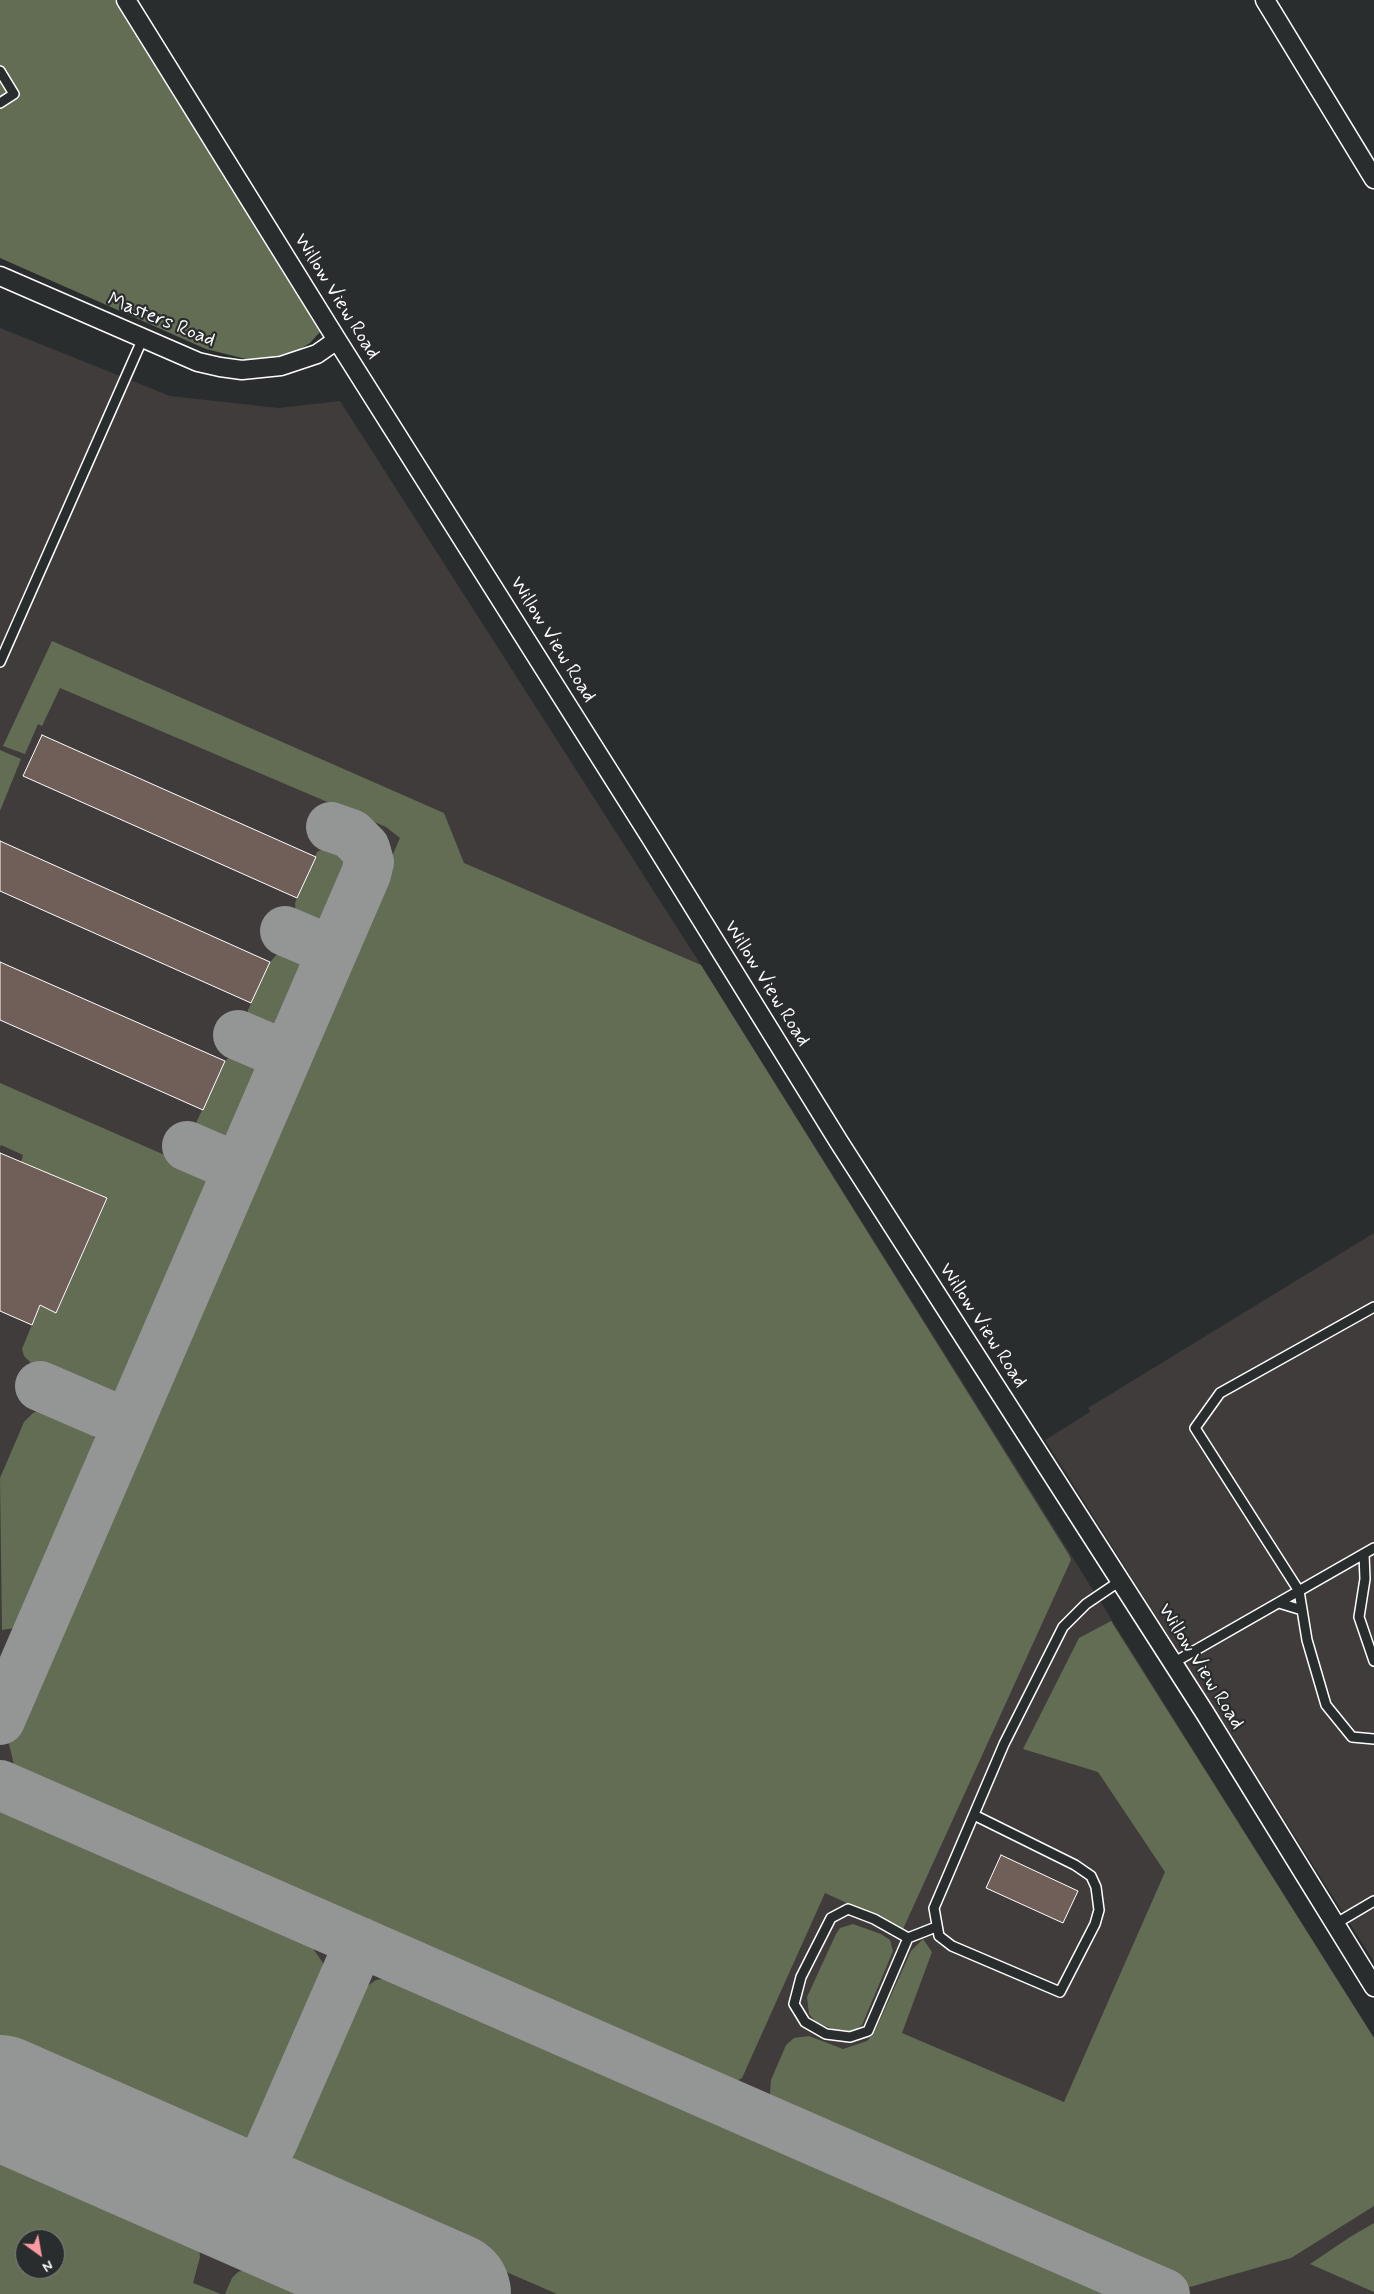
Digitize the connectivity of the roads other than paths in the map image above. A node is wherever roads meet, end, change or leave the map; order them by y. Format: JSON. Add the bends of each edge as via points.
{"nodes":[{"id":1,"x":126,"y":0,"type":"edge"},
{"id":2,"x":1265,"y":0,"type":"edge"},
{"id":3,"x":0,"y":71,"type":"edge"},
{"id":4,"x":0,"y":103,"type":"edge"},
{"id":5,"x":1374,"y":179,"type":"edge"},
{"id":6,"x":0,"y":276,"type":"edge"},
{"id":7,"x":143,"y":338,"type":"junction"},
{"id":8,"x":337,"y":340,"type":"junction"},
{"id":9,"x":0,"y":662,"type":"edge"},
{"id":10,"x":1374,"y":1307,"type":"edge"},
{"id":11,"x":1374,"y":1548,"type":"edge"},
{"id":12,"x":1364,"y":1554,"type":"junction"},
{"id":13,"x":1120,"y":1581,"type":"junction"},
{"id":14,"x":1299,"y":1591,"type":"junction"},
{"id":15,"x":1279,"y":1603,"type":"junction"},
{"id":16,"x":1302,"y":1610,"type":"junction"},
{"id":17,"x":1374,"y":1661,"type":"edge"},
{"id":18,"x":1173,"y":1663,"type":"junction"},
{"id":19,"x":1374,"y":1739,"type":"edge"},
{"id":20,"x":974,"y":1815,"type":"junction"},
{"id":21,"x":1374,"y":1901,"type":"edge"},
{"id":22,"x":1335,"y":1924,"type":"junction"},
{"id":23,"x":936,"y":1927,"type":"junction"},
{"id":24,"x":908,"y":1938,"type":"junction"},
{"id":25,"x":1374,"y":1987,"type":"edge"}],
"edges":[{"from":1,"to":8,"type":"street","name":"Willow View Road"},
{"from":2,"to":5,"type":"street"},
{"from":3,"to":4,"type":"lane","via":[[14,94]]},
{"from":6,"to":7,"type":"street","name":"Masters Road"},
{"from":7,"to":8,"type":"street","name":"Masters Road","via":[[198,362],[242,370],[299,361],[317,354]]},
{"from":7,"to":9,"type":"lane"},
{"from":8,"to":13,"type":"street","name":"Willow View Road","via":[[844,1150]]},
{"from":10,"to":14,"type":"lane","via":[[1220,1393],[1195,1428]]},
{"from":11,"to":12,"type":"lane"},
{"from":12,"to":14,"type":"lane"},
{"from":12,"to":17,"type":"lane","via":[[1365,1579],[1359,1617]]},
{"from":13,"to":18,"type":"street","name":"Willow View Road"},
{"from":13,"to":20,"type":"lane","via":[[1086,1604],[1063,1627],[1004,1744]]},
{"from":14,"to":15,"type":"lane"},
{"from":14,"to":16,"type":"lane"},
{"from":15,"to":16,"type":"lane"},
{"from":15,"to":18,"type":"lane"},
{"from":16,"to":19,"type":"lane","via":[[1307,1640],[1326,1705],[1352,1737]]},
{"from":18,"to":22,"type":"street","name":"Willow View Road"},
{"from":20,"to":23,"type":"lane","via":[[934,1908]]},
{"from":20,"to":23,"type":"lane","via":[[1091,1876],[1099,1899],[1095,1924],[1060,1992],[952,1946],[939,1936]]},
{"from":21,"to":22,"type":"lane"},
{"from":22,"to":25,"type":"street","name":"Willow View Road"},
{"from":23,"to":24,"type":"lane"},
{"from":24,"to":24,"type":"lane","via":[[868,2031],[850,2037],[826,2034],[805,2022],[794,2004],[801,1977],[831,1918],[848,1909]]}]}
